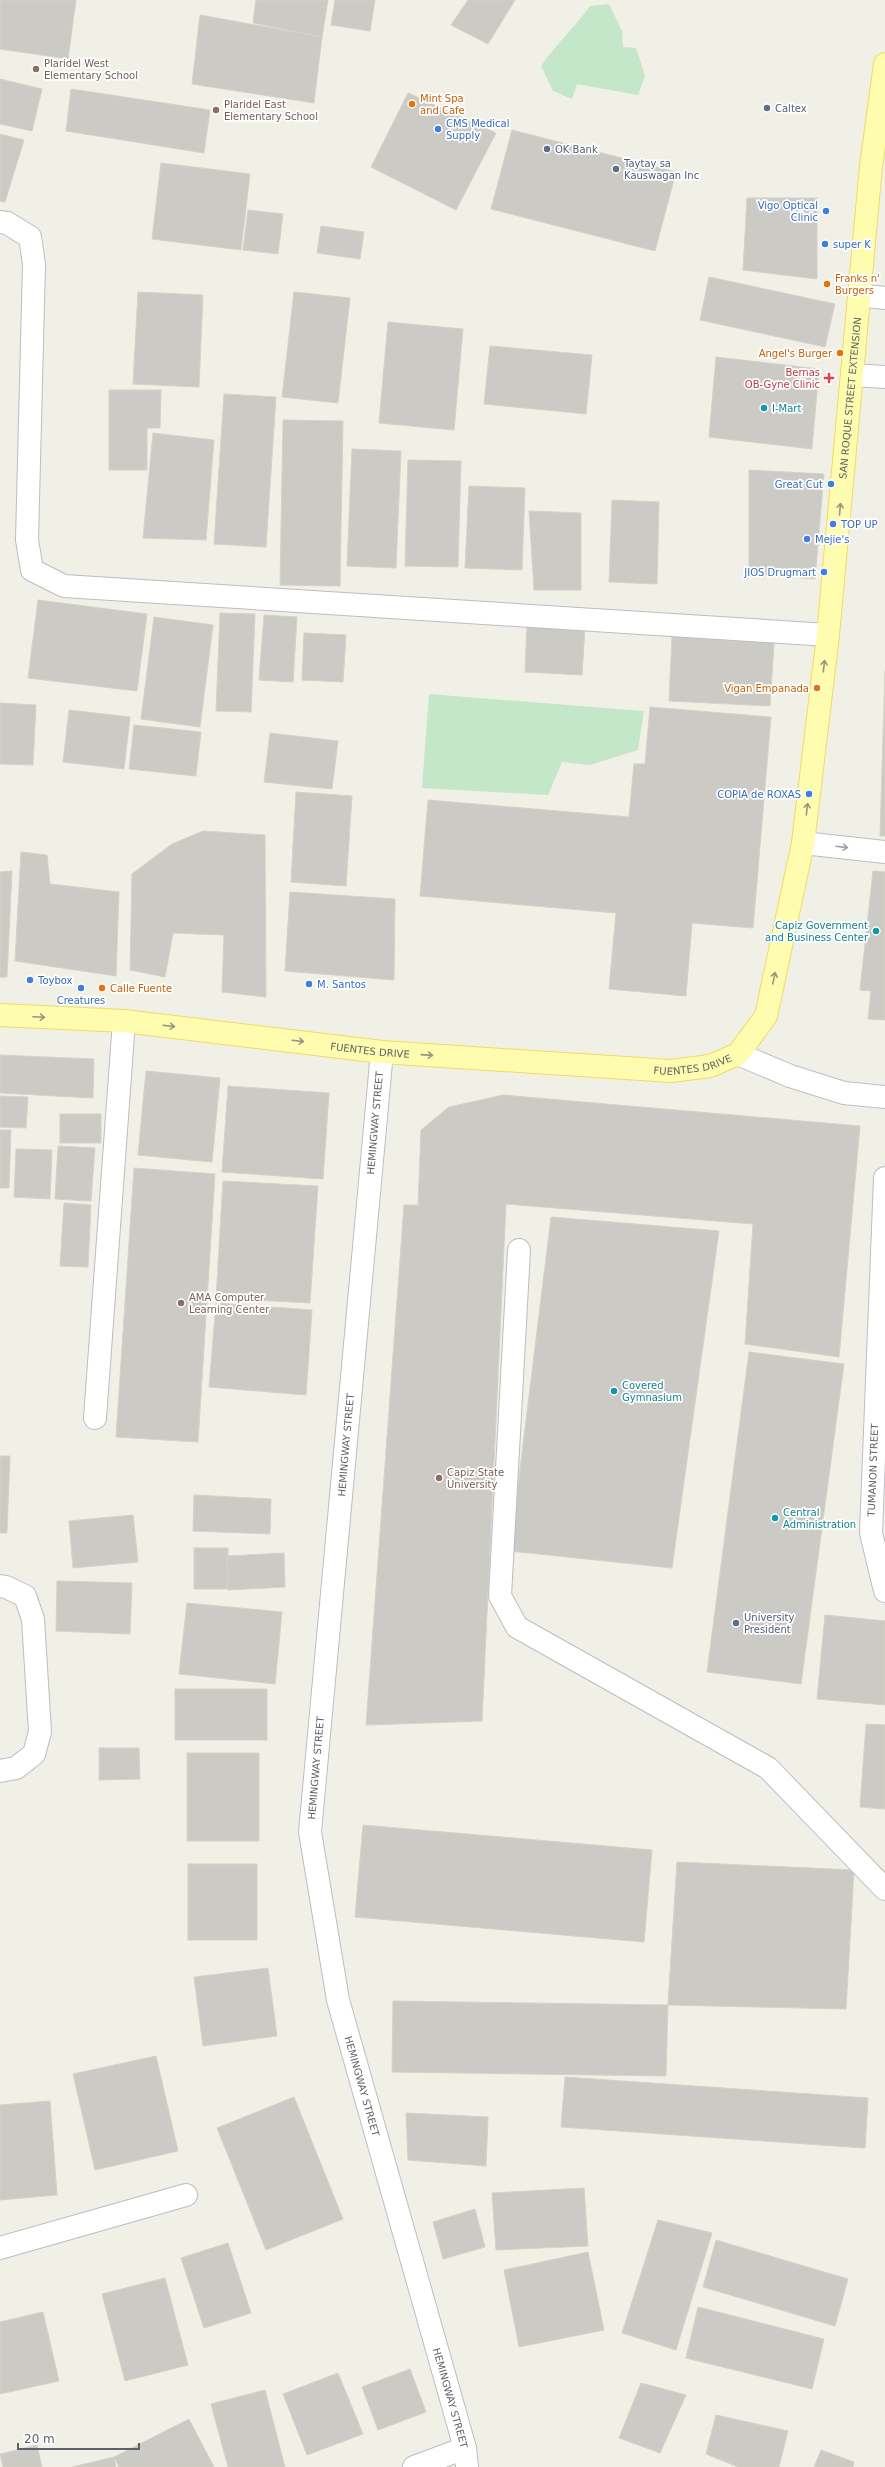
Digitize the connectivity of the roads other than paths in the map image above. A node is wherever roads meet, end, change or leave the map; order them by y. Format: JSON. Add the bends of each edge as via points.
{"nodes":[{"id":1,"x":885,"y":64,"type":"edge"},
{"id":2,"x":0,"y":222,"type":"edge"},
{"id":3,"x":859,"y":295,"type":"junction"},
{"id":4,"x":885,"y":298,"type":"edge"},
{"id":5,"x":852,"y":375,"type":"junction"},
{"id":6,"x":885,"y":377,"type":"edge"},
{"id":7,"x":828,"y":635,"type":"junction"},
{"id":8,"x":804,"y":843,"type":"junction"},
{"id":9,"x":885,"y":852,"type":"edge"},
{"id":10,"x":0,"y":1015,"type":"edge"},
{"id":11,"x":766,"y":1016,"type":"joint"},
{"id":12,"x":124,"y":1021,"type":"junction"},
{"id":13,"x":382,"y":1052,"type":"junction"},
{"id":14,"x":738,"y":1054,"type":"junction"},
{"id":15,"x":885,"y":1098,"type":"edge"},
{"id":16,"x":885,"y":1178,"type":"edge"},
{"id":17,"x":519,"y":1250,"type":"dead end"},
{"id":18,"x":95,"y":1418,"type":"dead end"},
{"id":19,"x":0,"y":1586,"type":"edge"},
{"id":20,"x":885,"y":1591,"type":"edge"},
{"id":21,"x":0,"y":1771,"type":"edge"},
{"id":22,"x":885,"y":1889,"type":"edge"},
{"id":23,"x":186,"y":2195,"type":"dead end"},
{"id":24,"x":0,"y":2248,"type":"edge"},
{"id":25,"x":466,"y":2458,"type":"edge"},
{"id":26,"x":414,"y":2467,"type":"edge"}],
"edges":[{"from":1,"to":3,"type":"main road","name":"SAN ROQUE STREET EXTENSION","via":[[871,166]]},
{"from":2,"to":7,"type":"street","via":[[7,223],[30,237],[34,264],[27,540],[32,570],[64,586]]},
{"from":3,"to":4,"type":"street"},
{"from":3,"to":5,"type":"main road","name":"SAN ROQUE STREET EXTENSION"},
{"from":5,"to":6,"type":"street"},
{"from":7,"to":5,"type":"main road","name":"SAN ROQUE STREET EXTENSION","one_way":true},
{"from":8,"to":7,"type":"main road","name":"SAN ROQUE STREET EXTENSION","one_way":true},
{"from":8,"to":9,"type":"street","one_way":true},
{"from":11,"to":8,"type":"main road","name":"SAN ROQUE STREET EXTENSION","one_way":true},
{"from":10,"to":12,"type":"main road","name":"FUENTES DRIVE","one_way":true},
{"from":11,"to":14,"type":"main road","name":"FUENTES DRIVE"},
{"from":12,"to":13,"type":"main road","name":"FUENTES DRIVE","one_way":true},
{"from":12,"to":18,"type":"street"},
{"from":13,"to":14,"type":"main road","name":"FUENTES DRIVE","one_way":true,"via":[[671,1071],[710,1066]]},
{"from":13,"to":25,"type":"street","name":"HEMINGWAY STREET","via":[[310,1832],[338,2000]]},
{"from":14,"to":15,"type":"street","name":"FUENTES DRIVE","via":[[790,1076],[844,1092]]},
{"from":16,"to":20,"type":"street","name":"TUMANON STREET","via":[[871,1533]]},
{"from":17,"to":22,"type":"street","via":[[500,1596],[517,1628],[768,1768]]},
{"from":19,"to":21,"type":"street","via":[[6,1586],[25,1596],[33,1619],[40,1732],[34,1754],[16,1768]]},
{"from":23,"to":24,"type":"street"},
{"from":25,"to":26,"type":"street"}]}
